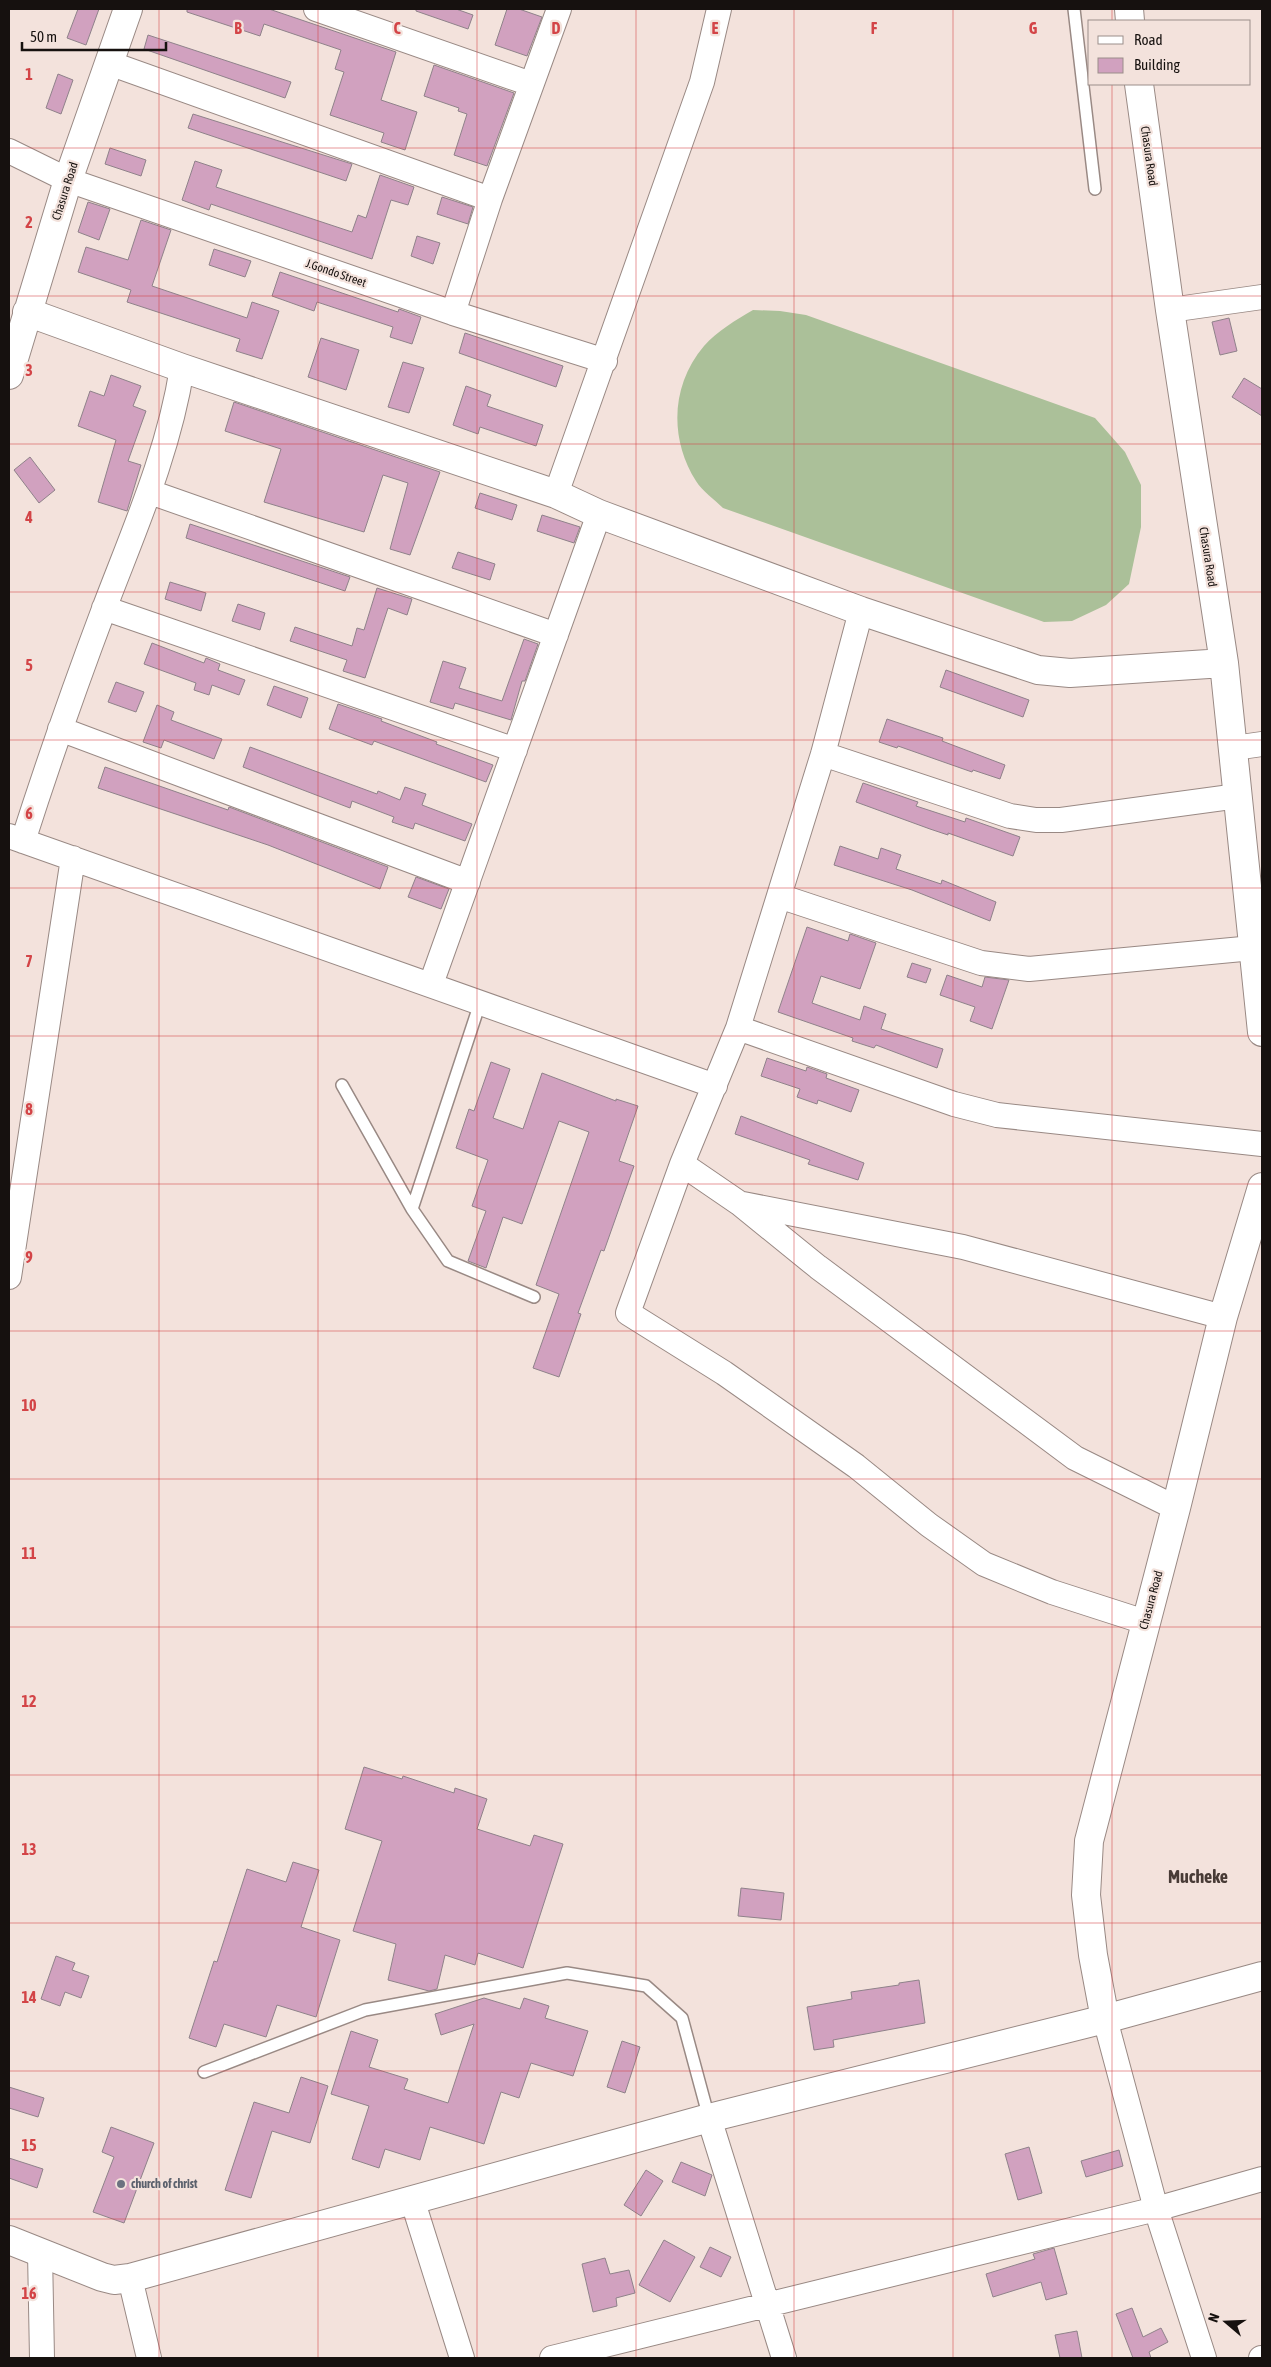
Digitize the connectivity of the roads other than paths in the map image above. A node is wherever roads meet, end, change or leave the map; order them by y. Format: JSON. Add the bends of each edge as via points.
{"nodes":[{"id":1,"x":128,"y":9,"type":"edge"},
{"id":2,"x":316,"y":9,"type":"edge"},
{"id":3,"x":559,"y":9,"type":"edge"},
{"id":4,"x":720,"y":9,"type":"edge"},
{"id":5,"x":1074,"y":9,"type":"edge"},
{"id":6,"x":109,"y":63,"type":"junction"},
{"id":7,"x":531,"y":84,"type":"junction"},
{"id":8,"x":1139,"y":85,"type":"edge"},
{"id":9,"x":9,"y":151,"type":"edge"},
{"id":10,"x":68,"y":180,"type":"junction"},
{"id":11,"x":1095,"y":189,"type":"dead end"},
{"id":12,"x":490,"y":199,"type":"junction"},
{"id":13,"x":1262,"y":296,"type":"edge"},
{"id":14,"x":1170,"y":310,"type":"junction"},
{"id":15,"x":27,"y":312,"type":"junction"},
{"id":16,"x":453,"y":313,"type":"junction"},
{"id":17,"x":605,"y":361,"type":"junction"},
{"id":18,"x":10,"y":363,"type":"edge"},
{"id":19,"x":182,"y":368,"type":"junction"},
{"id":20,"x":150,"y":492,"type":"junction"},
{"id":21,"x":556,"y":494,"type":"junction"},
{"id":22,"x":599,"y":514,"type":"junction"},
{"id":23,"x":104,"y":608,"type":"junction"},
{"id":24,"x":860,"y":611,"type":"junction"},
{"id":25,"x":556,"y":635,"type":"junction"},
{"id":26,"x":1224,"y":663,"type":"junction"},
{"id":27,"x":60,"y":729,"type":"junction"},
{"id":28,"x":1262,"y":744,"type":"edge"},
{"id":29,"x":1234,"y":748,"type":"junction"},
{"id":30,"x":515,"y":750,"type":"junction"},
{"id":31,"x":823,"y":754,"type":"junction"},
{"id":32,"x":1238,"y":796,"type":"junction"},
{"id":33,"x":16,"y":839,"type":"edge"},
{"id":34,"x":73,"y":858,"type":"junction"},
{"id":35,"x":468,"y":882,"type":"junction"},
{"id":36,"x":779,"y":896,"type":"junction"},
{"id":37,"x":1253,"y":948,"type":"junction"},
{"id":38,"x":431,"y":984,"type":"junction"},
{"id":39,"x":480,"y":1003,"type":"junction"},
{"id":40,"x":738,"y":1028,"type":"junction"},
{"id":41,"x":1262,"y":1032,"type":"edge"},
{"id":42,"x":342,"y":1085,"type":"dead end"},
{"id":43,"x":714,"y":1086,"type":"junction"},
{"id":44,"x":1262,"y":1144,"type":"edge"},
{"id":45,"x":682,"y":1164,"type":"junction"},
{"id":46,"x":1262,"y":1187,"type":"edge"},
{"id":47,"x":739,"y":1203,"type":"junction"},
{"id":48,"x":412,"y":1209,"type":"junction"},
{"id":49,"x":9,"y":1278,"type":"edge"},
{"id":50,"x":534,"y":1297,"type":"dead end"},
{"id":51,"x":1223,"y":1317,"type":"junction"},
{"id":52,"x":1176,"y":1508,"type":"junction"},
{"id":53,"x":1145,"y":1622,"type":"junction"},
{"id":54,"x":1262,"y":1976,"type":"edge"},
{"id":55,"x":1104,"y":2019,"type":"junction"},
{"id":56,"x":204,"y":2072,"type":"dead end"},
{"id":57,"x":709,"y":2118,"type":"junction"},
{"id":58,"x":1262,"y":2180,"type":"edge"},
{"id":59,"x":412,"y":2199,"type":"junction"},
{"id":60,"x":1156,"y":2209,"type":"junction"},
{"id":61,"x":9,"y":2240,"type":"edge"},
{"id":62,"x":40,"y":2252,"type":"junction"},
{"id":63,"x":130,"y":2278,"type":"junction"},
{"id":64,"x":768,"y":2304,"type":"junction"},
{"id":65,"x":42,"y":2358,"type":"edge"},
{"id":66,"x":149,"y":2358,"type":"edge"},
{"id":67,"x":462,"y":2358,"type":"edge"},
{"id":68,"x":552,"y":2358,"type":"edge"},
{"id":69,"x":784,"y":2358,"type":"edge"},
{"id":70,"x":1204,"y":2358,"type":"edge"}],
"edges":[{"from":1,"to":6,"type":"street","name":"Chasura Road"},
{"from":2,"to":7,"type":"street"},
{"from":3,"to":7,"type":"street"},
{"from":4,"to":17,"type":"street","via":[[702,82]]},
{"from":5,"to":11,"type":"lane"},
{"from":6,"to":10,"type":"street","name":"Chasura Road"},
{"from":6,"to":12,"type":"street"},
{"from":7,"to":12,"type":"street"},
{"from":8,"to":14,"type":"street","name":"Chasura Road"},
{"from":9,"to":10,"type":"street","name":"J.Gondo Street"},
{"from":10,"to":15,"type":"street","name":"Chasura Road"},
{"from":10,"to":16,"type":"street","name":"J.Gondo Street"},
{"from":12,"to":16,"type":"street"},
{"from":13,"to":14,"type":"street"},
{"from":14,"to":26,"type":"street","name":"Chasura Road"},
{"from":15,"to":18,"type":"street","name":"Chasura Road"},
{"from":15,"to":19,"type":"street"},
{"from":16,"to":17,"type":"street","name":"J.Gondo Street"},
{"from":17,"to":21,"type":"street"},
{"from":19,"to":20,"type":"street","via":[[172,420]]},
{"from":19,"to":21,"type":"street"},
{"from":20,"to":23,"type":"street"},
{"from":20,"to":25,"type":"street"},
{"from":21,"to":22,"type":"street"},
{"from":22,"to":24,"type":"street"},
{"from":22,"to":25,"type":"street"},
{"from":23,"to":27,"type":"street"},
{"from":23,"to":30,"type":"street"},
{"from":24,"to":26,"type":"street","via":[[1038,670],[1070,673]]},
{"from":24,"to":31,"type":"street"},
{"from":25,"to":30,"type":"street"},
{"from":26,"to":29,"type":"street","name":"Chasura Road"},
{"from":27,"to":33,"type":"street"},
{"from":27,"to":35,"type":"street"},
{"from":28,"to":29,"type":"street"},
{"from":29,"to":32,"type":"street","name":"Chasura Road"},
{"from":30,"to":35,"type":"street"},
{"from":31,"to":32,"type":"street","via":[[1010,816],[1036,820],[1061,820]]},
{"from":31,"to":36,"type":"street"},
{"from":32,"to":37,"type":"street","name":"Chasura Road"},
{"from":33,"to":34,"type":"street"},
{"from":34,"to":38,"type":"street"},
{"from":34,"to":49,"type":"street"},
{"from":35,"to":38,"type":"street"},
{"from":36,"to":37,"type":"street","via":[[981,963],[1002,967],[1029,969]]},
{"from":36,"to":40,"type":"street"},
{"from":37,"to":41,"type":"street","name":"Chasura Road"},
{"from":38,"to":39,"type":"street"},
{"from":39,"to":43,"type":"street"},
{"from":39,"to":48,"type":"lane"},
{"from":40,"to":43,"type":"street"},
{"from":40,"to":44,"type":"street","via":[[954,1104],[997,1115]]},
{"from":42,"to":48,"type":"lane"},
{"from":43,"to":45,"type":"street"},
{"from":45,"to":47,"type":"street"},
{"from":45,"to":53,"type":"street","via":[[628,1313],[724,1372],[856,1466],[984,1564],[1052,1592]]},
{"from":46,"to":51,"type":"street","name":"Chasura Road"},
{"from":47,"to":51,"type":"street","via":[[963,1248]]},
{"from":47,"to":52,"type":"street","via":[[818,1267],[1075,1458]]},
{"from":48,"to":50,"type":"lane","via":[[448,1261]]},
{"from":51,"to":52,"type":"street","name":"Chasura Road"},
{"from":52,"to":53,"type":"street","name":"Chasura Road"},
{"from":53,"to":55,"type":"street","name":"Chasura Road","via":[[1088,1841],[1086,1895]]},
{"from":54,"to":55,"type":"street"},
{"from":55,"to":57,"type":"street"},
{"from":55,"to":60,"type":"street"},
{"from":56,"to":57,"type":"lane","via":[[365,2010],[567,1973],[646,1986],[682,2018]]},
{"from":57,"to":59,"type":"street"},
{"from":57,"to":64,"type":"street"},
{"from":58,"to":60,"type":"street"},
{"from":59,"to":63,"type":"street"},
{"from":59,"to":67,"type":"street"},
{"from":60,"to":64,"type":"street"},
{"from":60,"to":70,"type":"street"},
{"from":61,"to":62,"type":"street"},
{"from":62,"to":63,"type":"street","via":[[102,2277],[114,2280]]},
{"from":62,"to":65,"type":"street"},
{"from":63,"to":66,"type":"street"},
{"from":64,"to":68,"type":"street"},
{"from":64,"to":69,"type":"street"}]}
